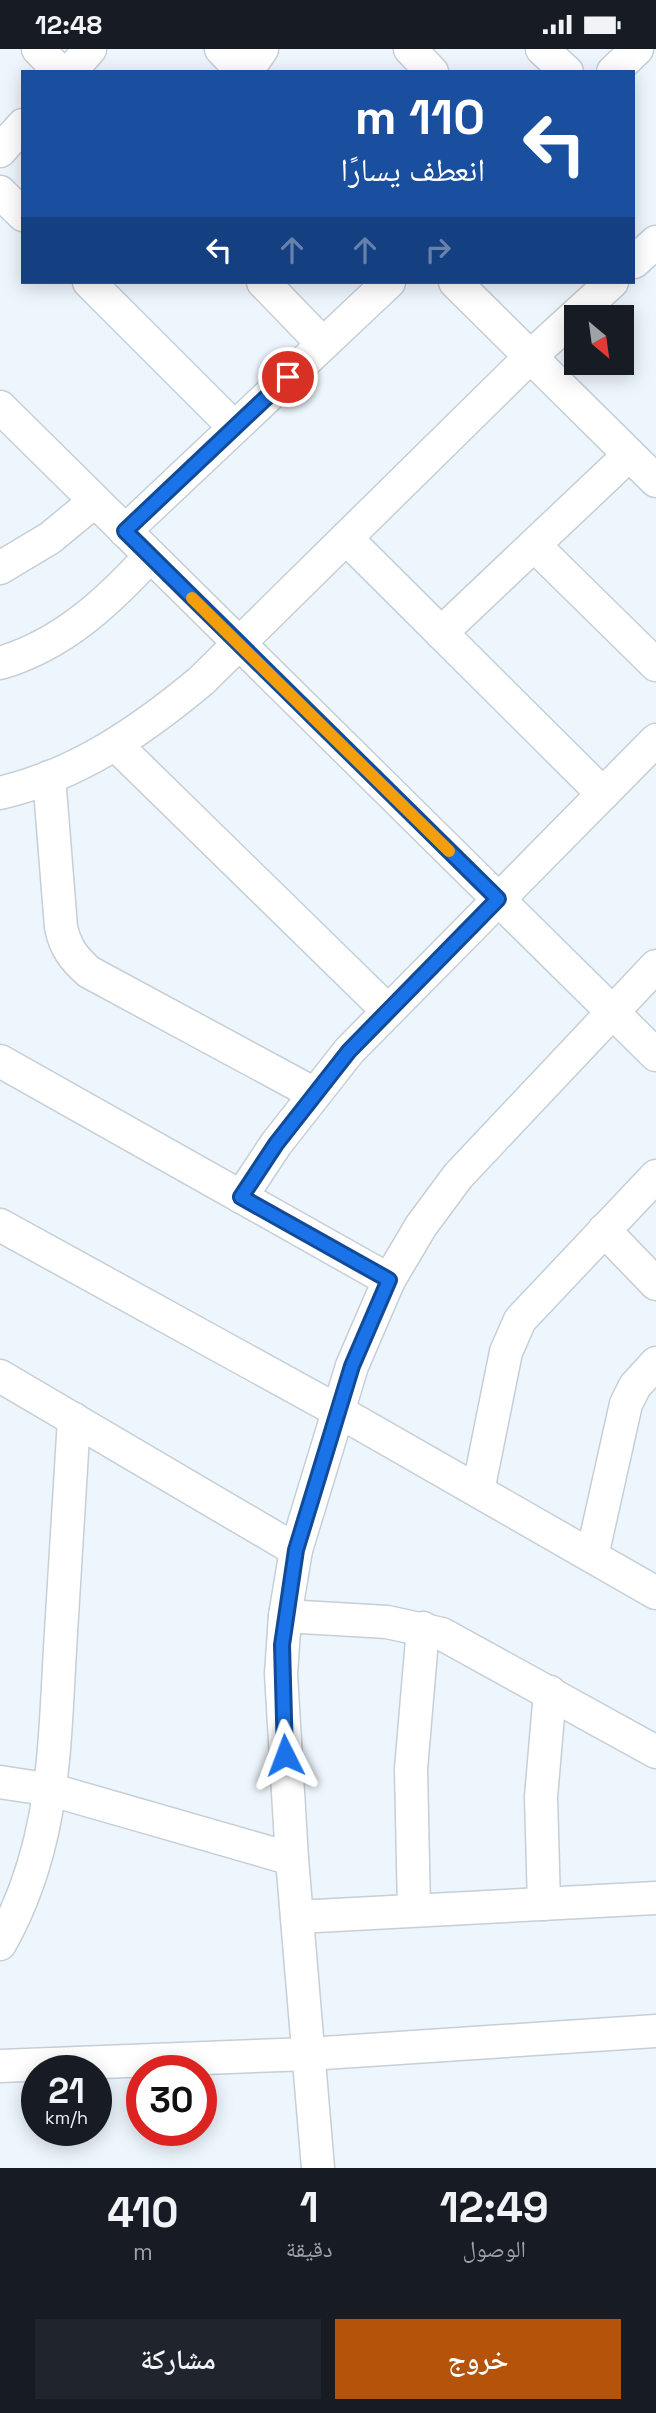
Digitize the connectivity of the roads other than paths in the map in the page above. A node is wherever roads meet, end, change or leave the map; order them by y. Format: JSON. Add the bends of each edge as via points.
{"nodes":[{"id":1,"x":38,"y":49,"type":"edge"},
{"id":2,"x":90,"y":49,"type":"edge"},
{"id":3,"x":221,"y":49,"type":"edge"},
{"id":4,"x":262,"y":49,"type":"edge"},
{"id":5,"x":410,"y":49,"type":"edge"},
{"id":6,"x":542,"y":49,"type":"edge"},
{"id":7,"x":638,"y":49,"type":"edge"},
{"id":8,"x":58,"y":70,"type":"edge"},
{"id":9,"x":72,"y":70,"type":"edge"},
{"id":10,"x":243,"y":70,"type":"edge"},
{"id":11,"x":246,"y":70,"type":"edge"},
{"id":12,"x":430,"y":70,"type":"edge"},
{"id":13,"x":565,"y":70,"type":"edge"},
{"id":14,"x":615,"y":70,"type":"edge"},
{"id":15,"x":21,"y":127,"type":"edge"},
{"id":16,"x":0,"y":151,"type":"edge"},
{"id":17,"x":0,"y":192,"type":"edge"},
{"id":18,"x":21,"y":213,"type":"edge"},
{"id":19,"x":656,"y":242,"type":"edge"},
{"id":20,"x":635,"y":262,"type":"edge"},
{"id":21,"x":91,"y":284,"type":"edge"},
{"id":22,"x":265,"y":284,"type":"edge"},
{"id":23,"x":387,"y":284,"type":"edge"},
{"id":24,"x":456,"y":284,"type":"edge"},
{"id":25,"x":610,"y":284,"type":"edge"},
{"id":26,"x":323,"y":344,"type":"junction"},
{"id":27,"x":530,"y":357,"type":"junction"},
{"id":28,"x":0,"y":407,"type":"edge"},
{"id":29,"x":234,"y":428,"type":"junction"},
{"id":30,"x":629,"y":455,"type":"junction"},
{"id":31,"x":656,"y":481,"type":"edge"},
{"id":32,"x":95,"y":501,"type":"junction"},
{"id":33,"x":125,"y":531,"type":"junction"},
{"id":34,"x":346,"y":538,"type":"junction"},
{"id":35,"x":534,"y":545,"type":"junction"},
{"id":36,"x":150,"y":556,"type":"junction"},
{"id":37,"x":0,"y":568,"type":"edge"},
{"id":38,"x":441,"y":633,"type":"junction"},
{"id":39,"x":238,"y":643,"type":"junction"},
{"id":40,"x":0,"y":663,"type":"edge"},
{"id":41,"x":656,"y":666,"type":"edge"},
{"id":42,"x":656,"y":740,"type":"edge"},
{"id":43,"x":116,"y":745,"type":"junction"},
{"id":44,"x":49,"y":777,"type":"junction"},
{"id":45,"x":0,"y":793,"type":"edge"},
{"id":46,"x":603,"y":794,"type":"junction"},
{"id":47,"x":498,"y":899,"type":"junction"},
{"id":48,"x":656,"y":966,"type":"edge"},
{"id":49,"x":387,"y":1010,"type":"junction"},
{"id":50,"x":612,"y":1012,"type":"junction"},
{"id":51,"x":656,"y":1055,"type":"edge"},
{"id":52,"x":0,"y":1061,"type":"edge"},
{"id":53,"x":313,"y":1093,"type":"junction"},
{"id":54,"x":656,"y":1176,"type":"edge"},
{"id":55,"x":241,"y":1197,"type":"junction"},
{"id":56,"x":0,"y":1225,"type":"edge"},
{"id":57,"x":604,"y":1230,"type":"junction"},
{"id":58,"x":389,"y":1280,"type":"junction"},
{"id":59,"x":656,"y":1284,"type":"edge"},
{"id":60,"x":656,"y":1363,"type":"edge"},
{"id":61,"x":0,"y":1376,"type":"edge"},
{"id":62,"x":338,"y":1411,"type":"junction"},
{"id":63,"x":74,"y":1419,"type":"junction"},
{"id":64,"x":478,"y":1491,"type":"junction"},
{"id":65,"x":296,"y":1550,"type":"junction"},
{"id":66,"x":592,"y":1556,"type":"junction"},
{"id":67,"x":656,"y":1593,"type":"edge"},
{"id":68,"x":285,"y":1616,"type":"junction"},
{"id":69,"x":423,"y":1628,"type":"junction"},
{"id":70,"x":550,"y":1692,"type":"junction"},
{"id":71,"x":656,"y":1752,"type":"edge"},
{"id":72,"x":0,"y":1782,"type":"edge"},
{"id":73,"x":52,"y":1790,"type":"junction"},
{"id":74,"x":292,"y":1859,"type":"junction"},
{"id":75,"x":656,"y":1898,"type":"edge"},
{"id":76,"x":544,"y":1903,"type":"junction"},
{"id":77,"x":414,"y":1910,"type":"junction"},
{"id":78,"x":297,"y":1917,"type":"junction"},
{"id":79,"x":0,"y":1944,"type":"edge"},
{"id":80,"x":656,"y":2031,"type":"edge"},
{"id":81,"x":308,"y":2054,"type":"junction"},
{"id":82,"x":0,"y":2066,"type":"edge"},
{"id":83,"x":318,"y":2168,"type":"edge"}],
"edges":[{"from":1,"to":8,"type":"street"},
{"from":2,"to":9,"type":"street"},
{"from":3,"to":10,"type":"street"},
{"from":4,"to":11,"type":"street"},
{"from":5,"to":12,"type":"street"},
{"from":6,"to":13,"type":"street"},
{"from":7,"to":14,"type":"street"},
{"from":15,"to":16,"type":"street"},
{"from":17,"to":18,"type":"street"},
{"from":19,"to":20,"type":"street"},
{"from":21,"to":29,"type":"street"},
{"from":22,"to":26,"type":"street"},
{"from":23,"to":26,"type":"street"},
{"from":24,"to":27,"type":"street"},
{"from":25,"to":27,"type":"street"},
{"from":26,"to":29,"type":"street"},
{"from":27,"to":30,"type":"street"},
{"from":27,"to":34,"type":"street"},
{"from":28,"to":32,"type":"street"},
{"from":29,"to":33,"type":"street"},
{"from":30,"to":31,"type":"street"},
{"from":30,"to":35,"type":"street"},
{"from":32,"to":33,"type":"street"},
{"from":32,"to":37,"type":"street","via":[[50,538]]},
{"from":33,"to":36,"type":"street"},
{"from":34,"to":38,"type":"street"},
{"from":34,"to":39,"type":"street"},
{"from":35,"to":38,"type":"street"},
{"from":35,"to":41,"type":"street"},
{"from":36,"to":39,"type":"street"},
{"from":36,"to":40,"type":"street","via":[[111,599],[65,633]]},
{"from":38,"to":46,"type":"street"},
{"from":39,"to":43,"type":"street","via":[[191,690]]},
{"from":39,"to":47,"type":"street"},
{"from":42,"to":46,"type":"street"},
{"from":43,"to":44,"type":"street"},
{"from":43,"to":49,"type":"street"},
{"from":44,"to":45,"type":"street"},
{"from":44,"to":53,"type":"street","via":[[61,927],[70,953],[89,972]]},
{"from":46,"to":47,"type":"street"},
{"from":47,"to":49,"type":"street"},
{"from":47,"to":50,"type":"street"},
{"from":48,"to":50,"type":"street"},
{"from":49,"to":53,"type":"street"},
{"from":50,"to":51,"type":"street"},
{"from":50,"to":58,"type":"street","via":[[458,1176]]},
{"from":52,"to":55,"type":"street"},
{"from":53,"to":55,"type":"street"},
{"from":54,"to":57,"type":"street"},
{"from":55,"to":58,"type":"street"},
{"from":56,"to":62,"type":"street"},
{"from":57,"to":59,"type":"street"},
{"from":57,"to":64,"type":"street","via":[[531,1307],[512,1336]]},
{"from":58,"to":62,"type":"street"},
{"from":60,"to":66,"type":"street","via":[[626,1404]]},
{"from":61,"to":63,"type":"street"},
{"from":62,"to":64,"type":"street"},
{"from":62,"to":65,"type":"street"},
{"from":63,"to":65,"type":"street"},
{"from":63,"to":73,"type":"street"},
{"from":64,"to":66,"type":"street"},
{"from":65,"to":68,"type":"street"},
{"from":66,"to":67,"type":"street"},
{"from":68,"to":69,"type":"street"},
{"from":68,"to":74,"type":"street","via":[[281,1674]]},
{"from":69,"to":70,"type":"street","via":[[461,1641]]},
{"from":69,"to":77,"type":"street","via":[[411,1769]]},
{"from":70,"to":71,"type":"street"},
{"from":70,"to":76,"type":"street","via":[[541,1797]]},
{"from":72,"to":73,"type":"street"},
{"from":73,"to":74,"type":"street"},
{"from":73,"to":79,"type":"street","via":[[36,1860]]},
{"from":74,"to":78,"type":"street"},
{"from":75,"to":76,"type":"street"},
{"from":76,"to":77,"type":"street"},
{"from":77,"to":78,"type":"street"},
{"from":78,"to":81,"type":"street"},
{"from":80,"to":81,"type":"street"},
{"from":81,"to":82,"type":"street"},
{"from":81,"to":83,"type":"street"}]}
